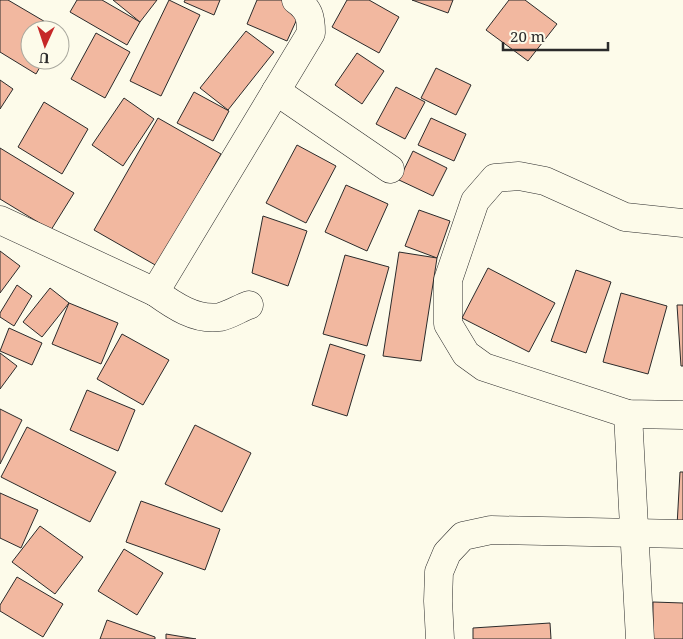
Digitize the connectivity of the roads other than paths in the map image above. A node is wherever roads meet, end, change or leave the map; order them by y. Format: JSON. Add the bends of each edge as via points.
{"nodes":[{"id":1,"x":296,"y":0,"type":"edge"},
{"id":2,"x":276,"y":91,"type":"junction"},
{"id":3,"x":390,"y":169,"type":"dead end"},
{"id":4,"x":0,"y":220,"type":"edge"},
{"id":5,"x":683,"y":223,"type":"edge"},
{"id":6,"x":155,"y":292,"type":"junction"},
{"id":7,"x":249,"y":305,"type":"dead end"},
{"id":8,"x":628,"y":414,"type":"junction"},
{"id":9,"x":683,"y":415,"type":"edge"},
{"id":10,"x":634,"y":534,"type":"junction"},
{"id":11,"x":683,"y":534,"type":"edge"},
{"id":12,"x":440,"y":639,"type":"edge"},
{"id":13,"x":640,"y":639,"type":"edge"}],
"edges":[{"from":1,"to":2,"type":"street","via":[[310,12],[311,33]]},
{"from":2,"to":3,"type":"street"},
{"from":2,"to":6,"type":"street"},
{"from":4,"to":6,"type":"street"},
{"from":5,"to":8,"type":"street","via":[[625,217],[545,182],[520,176],[495,178],[475,201],[448,280],[448,324],[466,354],[484,367]]},
{"from":6,"to":7,"type":"street","via":[[182,309],[209,317]]},
{"from":8,"to":9,"type":"street"},
{"from":8,"to":10,"type":"street"},
{"from":10,"to":11,"type":"street"},
{"from":10,"to":12,"type":"street","via":[[491,530],[463,536],[447,553],[440,572]]},
{"from":10,"to":13,"type":"street"}]}
